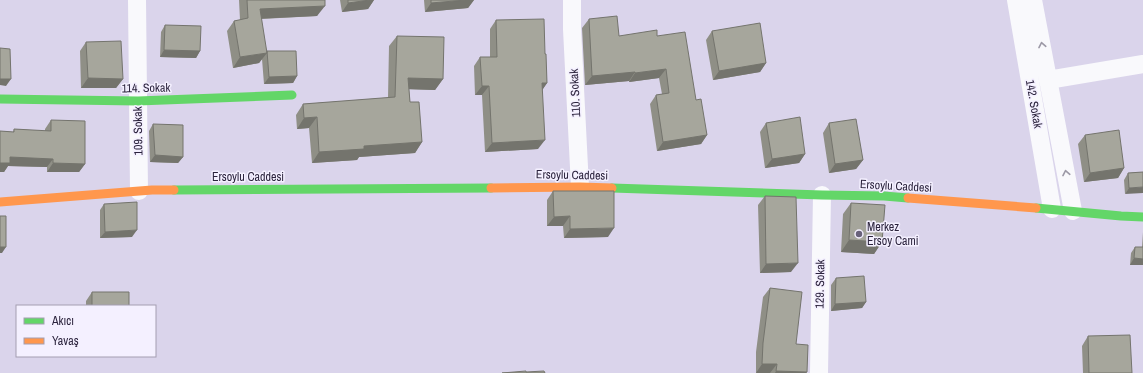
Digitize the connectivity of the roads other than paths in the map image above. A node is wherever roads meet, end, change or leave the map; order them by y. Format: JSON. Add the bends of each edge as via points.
{"nodes":[{"id":1,"x":137,"y":0,"type":"edge"},
{"id":2,"x":572,"y":0,"type":"edge"},
{"id":3,"x":1016,"y":0,"type":"edge"},
{"id":4,"x":1033,"y":0,"type":"edge"},
{"id":5,"x":1143,"y":64,"type":"edge"},
{"id":6,"x":1048,"y":80,"type":"junction"},
{"id":7,"x":292,"y":95,"type":"dead end"},
{"id":8,"x":0,"y":99,"type":"edge"},
{"id":9,"x":138,"y":101,"type":"junction"},
{"id":10,"x":580,"y":187,"type":"junction"},
{"id":11,"x":139,"y":191,"type":"junction"},
{"id":12,"x":822,"y":195,"type":"junction"},
{"id":13,"x":0,"y":202,"type":"edge"},
{"id":14,"x":1052,"y":209,"type":"junction"},
{"id":15,"x":1073,"y":211,"type":"junction"},
{"id":16,"x":1143,"y":217,"type":"edge"},
{"id":17,"x":819,"y":373,"type":"edge"}],
"edges":[{"from":1,"to":9,"type":"street","name":"109. Sokak"},
{"from":2,"to":10,"type":"street","name":"110. Sokak"},
{"from":3,"to":14,"type":"street","name":"142. Sokak"},
{"from":6,"to":4,"type":"street","one_way":true},
{"from":5,"to":6,"type":"street"},
{"from":15,"to":6,"type":"street","one_way":true},
{"from":7,"to":9,"type":"street","name":"114. Sokak"},
{"from":8,"to":9,"type":"street","name":"114. Sokak"},
{"from":9,"to":11,"type":"street","name":"109. Sokak"},
{"from":10,"to":11,"type":"street","name":"Ersoylu Caddesi"},
{"from":10,"to":12,"type":"street","name":"Ersoylu Caddesi"},
{"from":11,"to":13,"type":"street","name":"Ersoylu Caddesi"},
{"from":12,"to":14,"type":"street","name":"Ersoylu Caddesi","via":[[884,196]]},
{"from":12,"to":17,"type":"street","name":"129. Sokak"},
{"from":14,"to":15,"type":"street","name":"Ersoylu Caddesi"},
{"from":15,"to":16,"type":"street","name":"Ersoylu Caddesi"}]}
